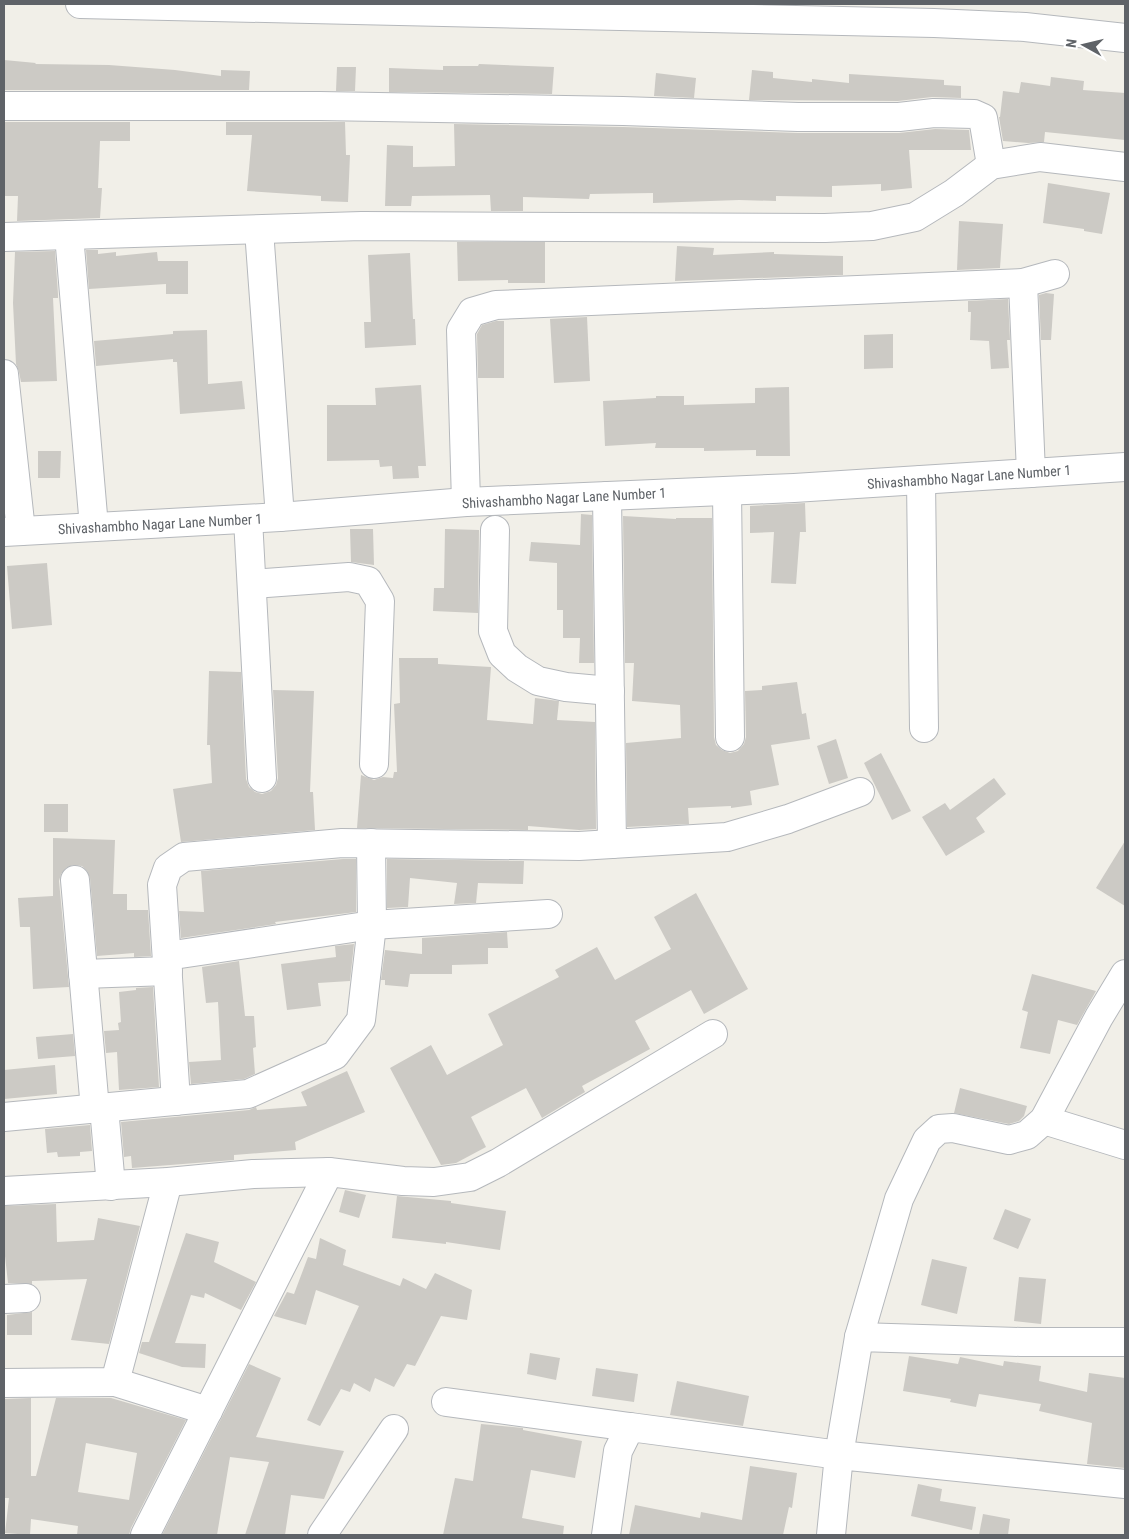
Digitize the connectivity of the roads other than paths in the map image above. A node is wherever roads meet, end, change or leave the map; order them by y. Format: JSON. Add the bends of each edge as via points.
{"nodes":[{"id":1,"x":80,"y":4,"type":"edge"},
{"id":2,"x":1125,"y":38,"type":"edge"},
{"id":3,"x":4,"y":106,"type":"edge"},
{"id":4,"x":991,"y":165,"type":"junction"},
{"id":5,"x":1125,"y":166,"type":"edge"},
{"id":6,"x":259,"y":230,"type":"junction"},
{"id":7,"x":69,"y":235,"type":"junction"},
{"id":8,"x":4,"y":237,"type":"edge"},
{"id":9,"x":1054,"y":274,"type":"dead end"},
{"id":10,"x":1022,"y":283,"type":"junction"},
{"id":11,"x":4,"y":374,"type":"edge"},
{"id":12,"x":1125,"y":467,"type":"edge"},
{"id":13,"x":1031,"y":473,"type":"junction"},
{"id":14,"x":921,"y":480,"type":"junction"},
{"id":15,"x":727,"y":490,"type":"junction"},
{"id":16,"x":607,"y":496,"type":"junction"},
{"id":17,"x":466,"y":502,"type":"junction"},
{"id":18,"x":280,"y":517,"type":"junction"},
{"id":19,"x":248,"y":519,"type":"junction"},
{"id":20,"x":94,"y":527,"type":"junction"},
{"id":21,"x":495,"y":530,"type":"dead end"},
{"id":22,"x":12,"y":532,"type":"edge"},
{"id":23,"x":252,"y":584,"type":"junction"},
{"id":24,"x":610,"y":692,"type":"junction"},
{"id":25,"x":924,"y":728,"type":"dead end"},
{"id":26,"x":730,"y":737,"type":"dead end"},
{"id":27,"x":374,"y":764,"type":"dead end"},
{"id":28,"x":262,"y":778,"type":"dead end"},
{"id":29,"x":860,"y":792,"type":"dead end"},
{"id":30,"x":371,"y":843,"type":"junction"},
{"id":31,"x":612,"y":844,"type":"junction"},
{"id":32,"x":75,"y":880,"type":"dead end"},
{"id":33,"x":548,"y":914,"type":"dead end"},
{"id":34,"x":372,"y":925,"type":"junction"},
{"id":35,"x":167,"y":964,"type":"junction"},
{"id":36,"x":83,"y":974,"type":"junction"},
{"id":37,"x":1125,"y":974,"type":"edge"},
{"id":38,"x":713,"y":1034,"type":"dead end"},
{"id":39,"x":176,"y":1101,"type":"junction"},
{"id":40,"x":99,"y":1109,"type":"junction"},
{"id":41,"x":4,"y":1117,"type":"edge"},
{"id":42,"x":1044,"y":1120,"type":"junction"},
{"id":43,"x":1125,"y":1145,"type":"edge"},
{"id":44,"x":329,"y":1172,"type":"junction"},
{"id":45,"x":168,"y":1182,"type":"junction"},
{"id":46,"x":111,"y":1186,"type":"junction"},
{"id":47,"x":4,"y":1192,"type":"edge"},
{"id":48,"x":859,"y":1337,"type":"junction"},
{"id":49,"x":1125,"y":1342,"type":"edge"},
{"id":50,"x":115,"y":1382,"type":"junction"},
{"id":51,"x":4,"y":1383,"type":"edge"},
{"id":52,"x":446,"y":1402,"type":"dead end"},
{"id":53,"x":208,"y":1411,"type":"junction"},
{"id":54,"x":630,"y":1427,"type":"junction"},
{"id":55,"x":394,"y":1429,"type":"dead end"},
{"id":56,"x":839,"y":1455,"type":"junction"},
{"id":57,"x":1125,"y":1484,"type":"edge"},
{"id":58,"x":145,"y":1535,"type":"edge"},
{"id":59,"x":322,"y":1535,"type":"edge"},
{"id":60,"x":606,"y":1535,"type":"edge"},
{"id":61,"x":831,"y":1535,"type":"edge"}],
"edges":[{"from":1,"to":2,"type":"street","via":[[934,23],[1024,27]]},
{"from":3,"to":4,"type":"street","via":[[330,106],[798,117],[974,114],[984,118]]},
{"from":4,"to":5,"type":"street","via":[[1040,157]]},
{"from":4,"to":6,"type":"street","via":[[915,217],[872,226],[362,226]]},
{"from":6,"to":7,"type":"street"},
{"from":6,"to":18,"type":"street"},
{"from":7,"to":8,"type":"street"},
{"from":7,"to":20,"type":"street"},
{"from":9,"to":10,"type":"street"},
{"from":10,"to":13,"type":"street"},
{"from":10,"to":17,"type":"street","via":[[496,305],[472,312],[461,330]]},
{"from":11,"to":22,"type":"street"},
{"from":12,"to":13,"type":"street","name":"Shivashambho Nagar Lane Number 1"},
{"from":13,"to":14,"type":"street","name":"Shivashambho Nagar Lane Number 1"},
{"from":14,"to":15,"type":"street","name":"Shivashambho Nagar Lane Number 1"},
{"from":14,"to":25,"type":"street"},
{"from":15,"to":16,"type":"street","name":"Shivashambho Nagar Lane Number 1"},
{"from":15,"to":26,"type":"street"},
{"from":16,"to":17,"type":"street","name":"Shivashambho Nagar Lane Number 1"},
{"from":16,"to":24,"type":"street"},
{"from":17,"to":18,"type":"street","name":"Shivashambho Nagar Lane Number 1"},
{"from":18,"to":19,"type":"street","name":"Shivashambho Nagar Lane Number 1"},
{"from":19,"to":20,"type":"street","name":"Shivashambho Nagar Lane Number 1"},
{"from":19,"to":23,"type":"street"},
{"from":20,"to":22,"type":"street","name":"Shivashambho Nagar Lane Number 1"},
{"from":21,"to":24,"type":"street","via":[[493,632],[502,654],[538,681]]},
{"from":23,"to":27,"type":"street","via":[[350,577],[368,581],[380,601]]},
{"from":23,"to":28,"type":"street"},
{"from":24,"to":31,"type":"street"},
{"from":29,"to":31,"type":"street","via":[[727,837]]},
{"from":30,"to":31,"type":"street"},
{"from":30,"to":34,"type":"street"},
{"from":30,"to":35,"type":"street","via":[[184,857],[168,868],[162,885]]},
{"from":32,"to":36,"type":"street"},
{"from":33,"to":34,"type":"street"},
{"from":34,"to":35,"type":"street"},
{"from":34,"to":39,"type":"street","via":[[361,1020],[335,1054],[248,1094]]},
{"from":35,"to":36,"type":"street"},
{"from":35,"to":39,"type":"street"},
{"from":36,"to":40,"type":"street"},
{"from":37,"to":42,"type":"street"},
{"from":38,"to":44,"type":"street","via":[[498,1164],[470,1177],[434,1182],[403,1181]]},
{"from":39,"to":40,"type":"street"},
{"from":40,"to":41,"type":"street"},
{"from":40,"to":46,"type":"street"},
{"from":42,"to":43,"type":"street"},
{"from":42,"to":48,"type":"street","via":[[1027,1135],[1009,1140],[953,1128],[939,1129],[927,1140],[899,1199]]},
{"from":44,"to":45,"type":"street","via":[[253,1174]]},
{"from":44,"to":53,"type":"street"},
{"from":45,"to":46,"type":"street"},
{"from":45,"to":50,"type":"street"},
{"from":46,"to":47,"type":"street"},
{"from":48,"to":49,"type":"street"},
{"from":48,"to":56,"type":"street"},
{"from":50,"to":51,"type":"street"},
{"from":50,"to":53,"type":"street"},
{"from":52,"to":54,"type":"street"},
{"from":53,"to":58,"type":"street"},
{"from":54,"to":56,"type":"street"},
{"from":54,"to":60,"type":"street","via":[[618,1451]]},
{"from":55,"to":59,"type":"street"},
{"from":56,"to":57,"type":"street"},
{"from":56,"to":61,"type":"street"}]}
